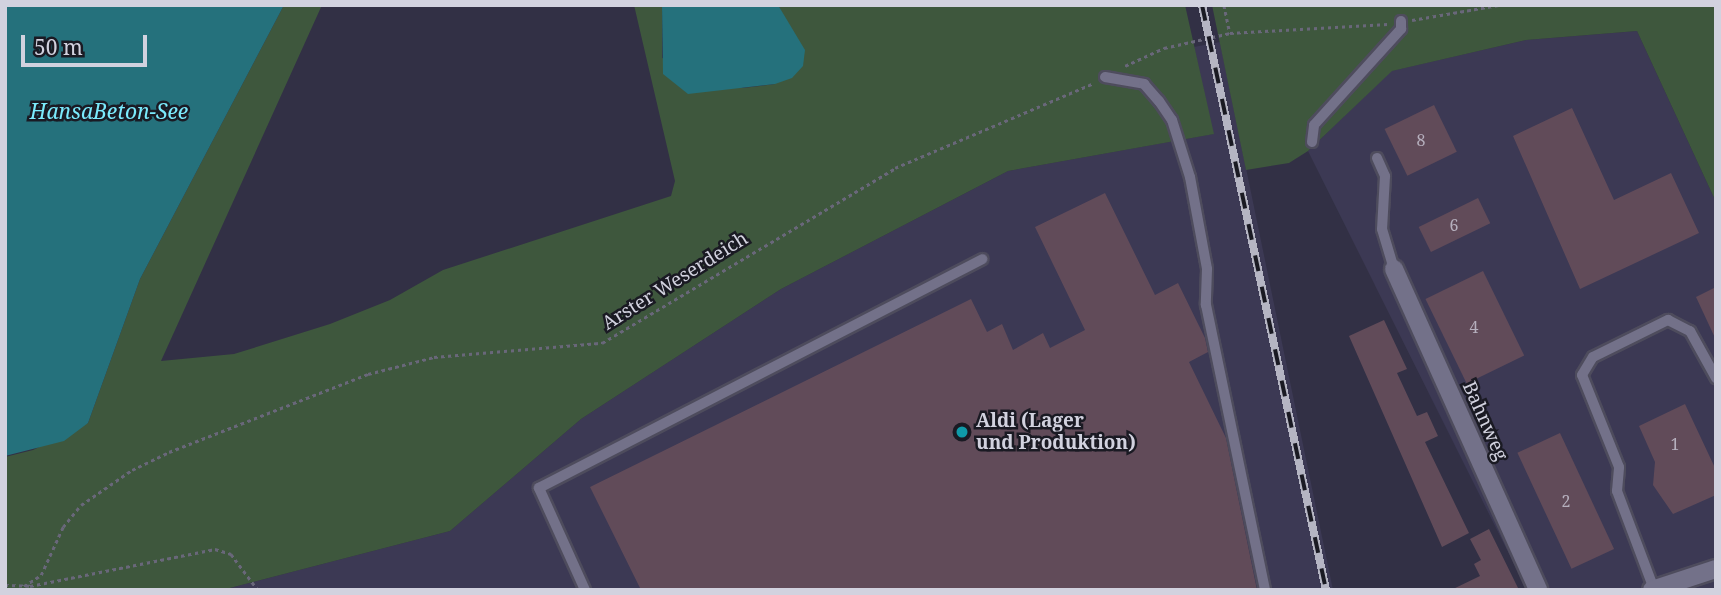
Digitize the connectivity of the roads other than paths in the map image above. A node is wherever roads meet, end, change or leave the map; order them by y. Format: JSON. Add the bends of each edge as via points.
{"nodes":[{"id":1,"x":1401,"y":22,"type":"road end"},
{"id":2,"x":1105,"y":77,"type":"road end"},
{"id":3,"x":1312,"y":142,"type":"dead end"},
{"id":4,"x":1377,"y":158,"type":"dead end"},
{"id":5,"x":982,"y":259,"type":"dead end"},
{"id":6,"x":1394,"y":269,"type":"joint"},
{"id":7,"x":1716,"y":378,"type":"edge"},
{"id":8,"x":1716,"y":569,"type":"edge"},
{"id":9,"x":1653,"y":589,"type":"edge"},
{"id":10,"x":585,"y":590,"type":"edge"},
{"id":11,"x":1265,"y":590,"type":"edge"},
{"id":12,"x":1538,"y":590,"type":"edge"}],
"edges":[{"from":1,"to":3,"type":"lane","via":[[1401,29],[1314,125]]},
{"from":2,"to":11,"type":"lane","via":[[1144,84],[1172,120],[1190,177],[1207,269],[1206,305]]},
{"from":4,"to":6,"type":"lane","via":[[1385,176],[1382,229]]},
{"from":5,"to":10,"type":"lane","via":[[538,488]]},
{"from":6,"to":12,"type":"street","name":"Bahnweg"},
{"from":7,"to":9,"type":"lane","via":[[1690,331],[1668,320],[1593,357],[1582,374],[1619,467],[1617,491]]},
{"from":8,"to":9,"type":"street"}]}
